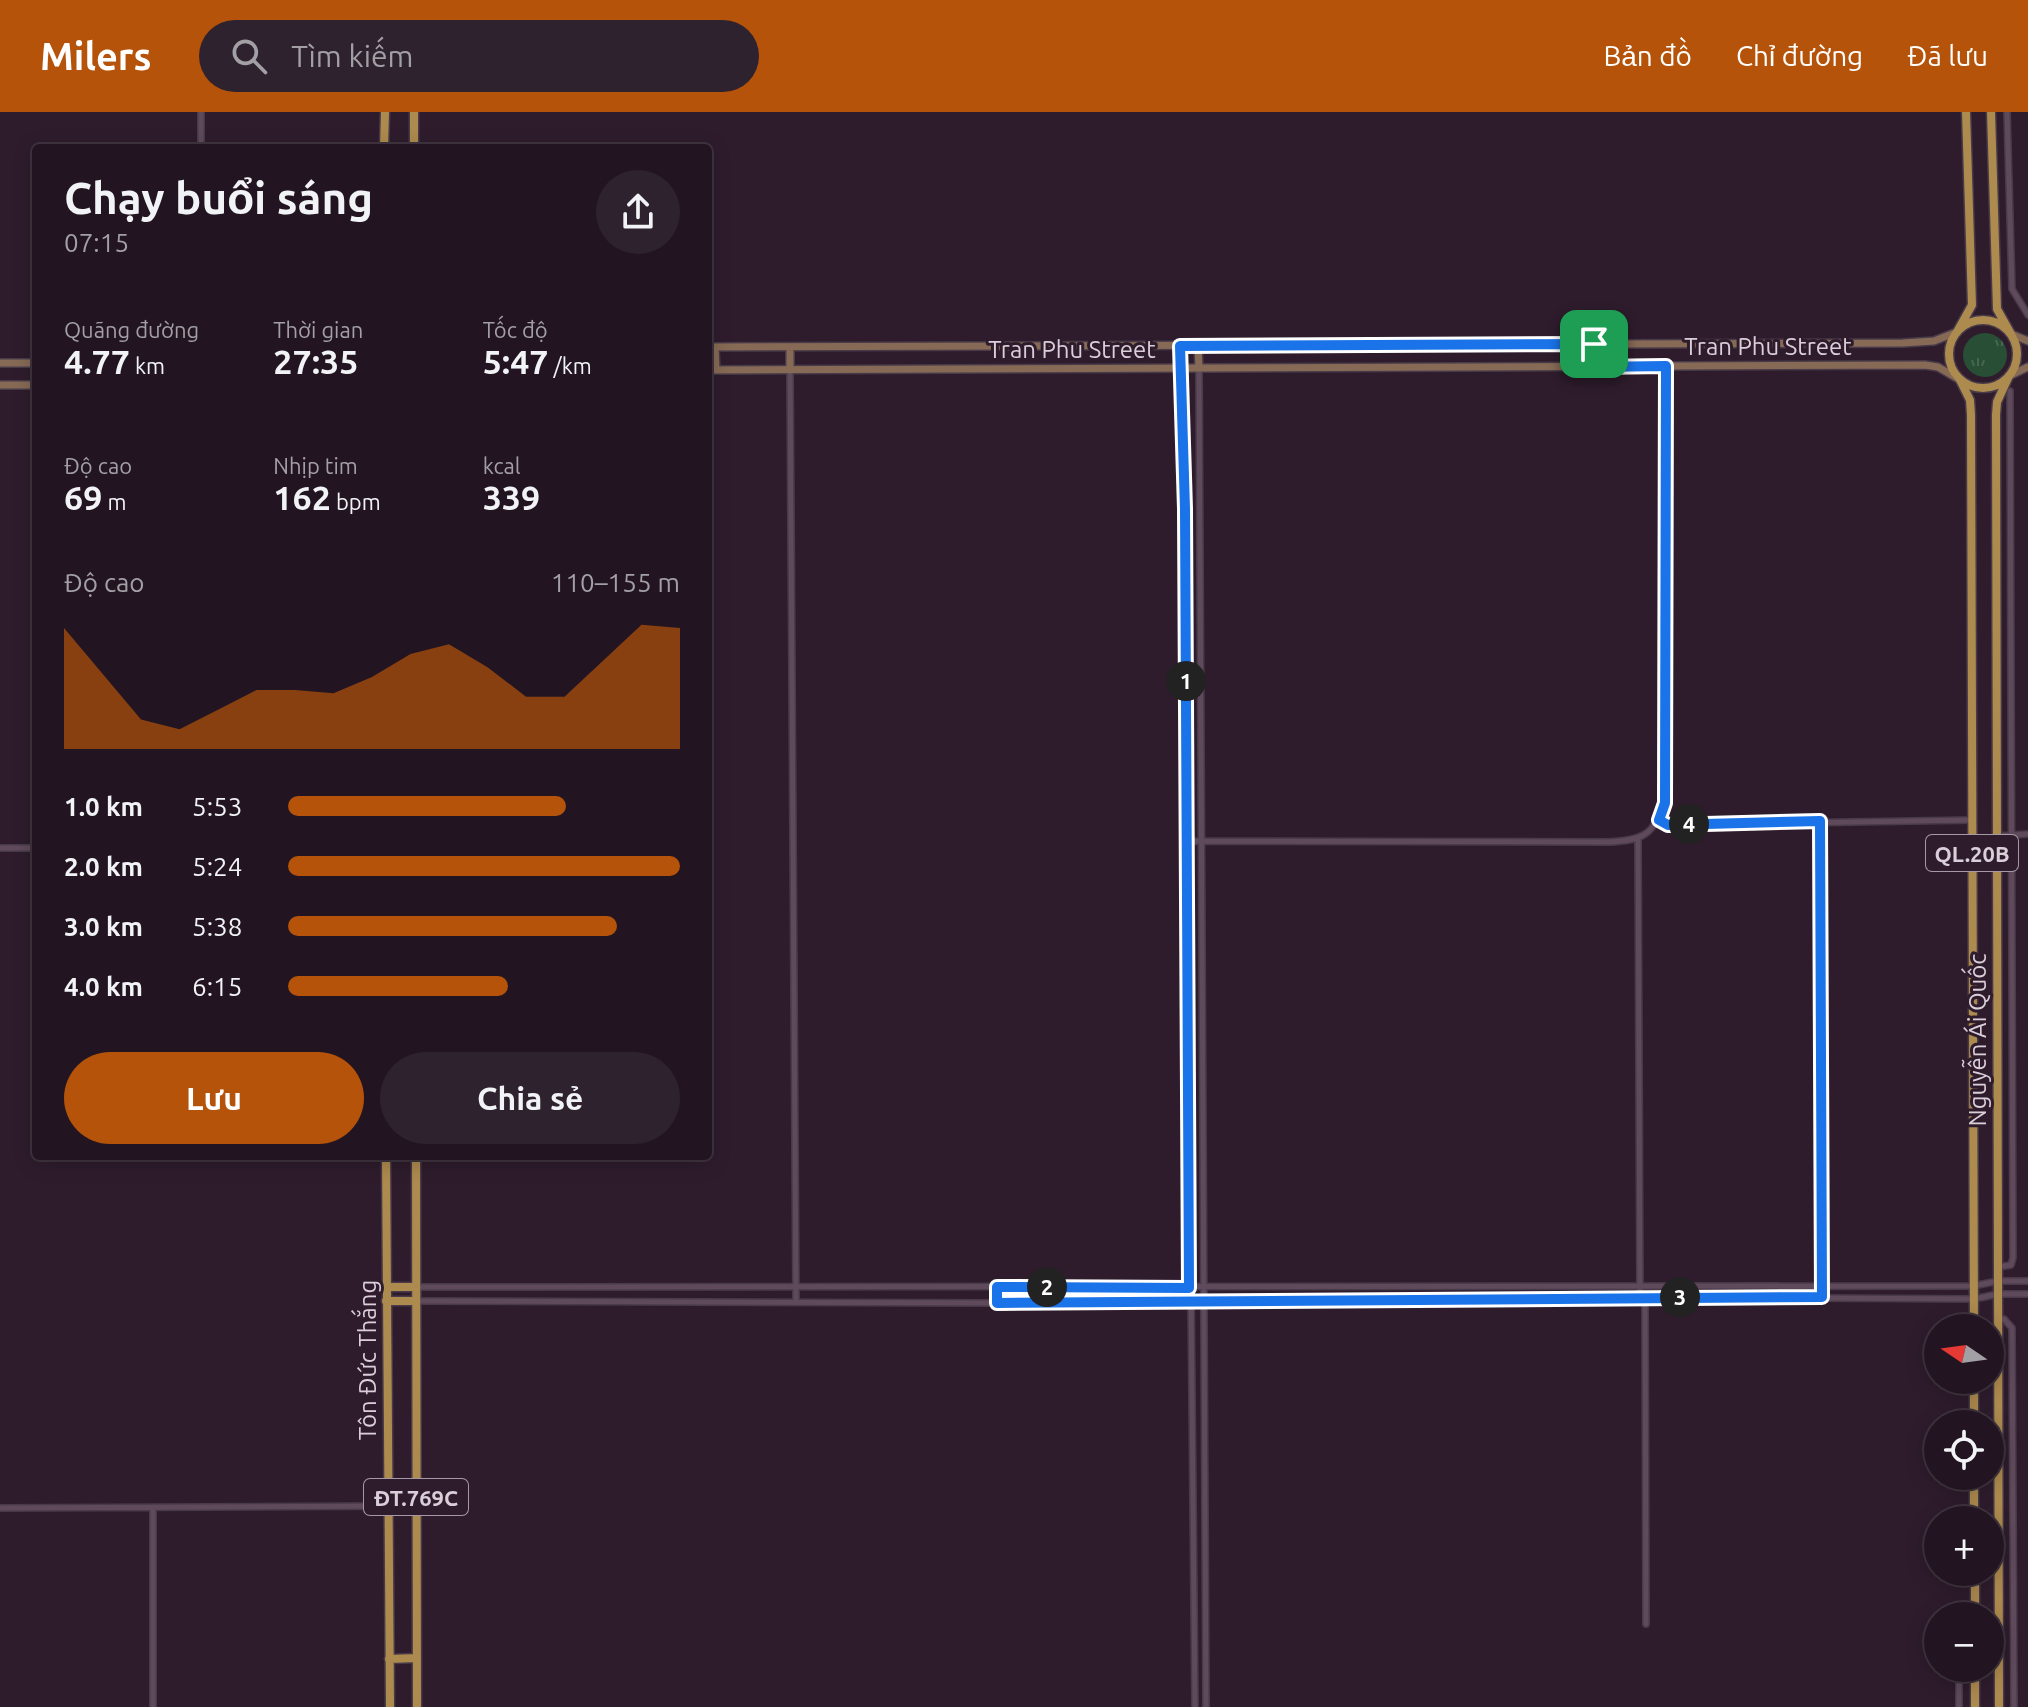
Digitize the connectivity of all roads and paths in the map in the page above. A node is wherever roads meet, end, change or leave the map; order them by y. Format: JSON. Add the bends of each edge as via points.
{"nodes":[{"id":1,"x":201,"y":112,"type":"edge"},
{"id":2,"x":385,"y":112,"type":"edge"},
{"id":3,"x":414,"y":112,"type":"edge"},
{"id":4,"x":1966,"y":112,"type":"edge"},
{"id":5,"x":1991,"y":112,"type":"edge"},
{"id":6,"x":2007,"y":112,"type":"edge"},
{"id":7,"x":201,"y":144,"type":"edge"},
{"id":8,"x":384,"y":144,"type":"edge"},
{"id":9,"x":414,"y":144,"type":"edge"},
{"id":10,"x":2028,"y":315,"type":"edge"},
{"id":11,"x":1957,"y":332,"type":"junction"},
{"id":12,"x":2011,"y":334,"type":"junction"},
{"id":13,"x":2028,"y":341,"type":"edge"},
{"id":14,"x":1594,"y":344,"type":"junction"},
{"id":15,"x":1180,"y":346,"type":"junction"},
{"id":16,"x":1198,"y":346,"type":"junction"},
{"id":17,"x":712,"y":347,"type":"edge"},
{"id":18,"x":790,"y":347,"type":"junction"},
{"id":19,"x":0,"y":363,"type":"edge"},
{"id":20,"x":32,"y":363,"type":"edge"},
{"id":21,"x":1666,"y":366,"type":"junction"},
{"id":22,"x":1594,"y":367,"type":"junction"},
{"id":23,"x":2028,"y":367,"type":"edge"},
{"id":24,"x":1182,"y":368,"type":"junction"},
{"id":25,"x":1199,"y":368,"type":"junction"},
{"id":26,"x":712,"y":370,"type":"edge"},
{"id":27,"x":790,"y":370,"type":"junction"},
{"id":28,"x":2009,"y":376,"type":"junction"},
{"id":29,"x":1960,"y":380,"type":"junction"},
{"id":30,"x":0,"y":385,"type":"edge"},
{"id":31,"x":32,"y":385,"type":"edge"},
{"id":32,"x":2010,"y":391,"type":"dead end"},
{"id":33,"x":1199,"y":594,"type":"junction"},
{"id":34,"x":1185,"y":595,"type":"junction"},
{"id":35,"x":1659,"y":820,"type":"junction"},
{"id":36,"x":1972,"y":820,"type":"junction"},
{"id":37,"x":1820,"y":821,"type":"junction"},
{"id":38,"x":2028,"y":834,"type":"edge"},
{"id":39,"x":2011,"y":835,"type":"junction"},
{"id":40,"x":1997,"y":836,"type":"junction"},
{"id":41,"x":1638,"y":840,"type":"junction"},
{"id":42,"x":1187,"y":841,"type":"junction"},
{"id":43,"x":1201,"y":841,"type":"junction"},
{"id":44,"x":0,"y":848,"type":"edge"},
{"id":45,"x":32,"y":848,"type":"edge"},
{"id":46,"x":1202,"y":1058,"type":"junction"},
{"id":47,"x":1188,"y":1059,"type":"junction"},
{"id":48,"x":386,"y":1160,"type":"edge"},
{"id":49,"x":416,"y":1160,"type":"edge"},
{"id":50,"x":1998,"y":1267,"type":"junction"},
{"id":51,"x":1998,"y":1281,"type":"junction"},
{"id":52,"x":2028,"y":1281,"type":"edge"},
{"id":53,"x":1822,"y":1286,"type":"junction"},
{"id":54,"x":1973,"y":1286,"type":"junction"},
{"id":55,"x":386,"y":1287,"type":"junction"},
{"id":56,"x":415,"y":1287,"type":"junction"},
{"id":57,"x":997,"y":1287,"type":"junction"},
{"id":58,"x":1640,"y":1287,"type":"junction"},
{"id":59,"x":624,"y":1288,"type":"junction"},
{"id":60,"x":796,"y":1288,"type":"junction"},
{"id":61,"x":1189,"y":1288,"type":"junction"},
{"id":62,"x":1203,"y":1288,"type":"junction"},
{"id":63,"x":1998,"y":1294,"type":"junction"},
{"id":64,"x":2028,"y":1294,"type":"edge"},
{"id":65,"x":1642,"y":1297,"type":"junction"},
{"id":66,"x":1822,"y":1297,"type":"junction"},
{"id":67,"x":1974,"y":1299,"type":"junction"},
{"id":68,"x":386,"y":1301,"type":"junction"},
{"id":69,"x":415,"y":1301,"type":"junction"},
{"id":70,"x":623,"y":1302,"type":"junction"},
{"id":71,"x":796,"y":1302,"type":"junction"},
{"id":72,"x":997,"y":1303,"type":"junction"},
{"id":73,"x":1189,"y":1303,"type":"junction"},
{"id":74,"x":1203,"y":1303,"type":"junction"},
{"id":75,"x":1974,"y":1314,"type":"edge"},
{"id":76,"x":1998,"y":1314,"type":"edge"},
{"id":77,"x":2004,"y":1319,"type":"edge"},
{"id":78,"x":1998,"y":1394,"type":"edge"},
{"id":79,"x":387,"y":1506,"type":"junction"},
{"id":80,"x":0,"y":1508,"type":"edge"},
{"id":81,"x":153,"y":1508,"type":"junction"},
{"id":82,"x":1646,"y":1624,"type":"dead end"},
{"id":83,"x":417,"y":1658,"type":"junction"},
{"id":84,"x":389,"y":1659,"type":"junction"},
{"id":85,"x":1959,"y":1682,"type":"edge"},
{"id":86,"x":1975,"y":1682,"type":"edge"},
{"id":87,"x":153,"y":1707,"type":"edge"},
{"id":88,"x":390,"y":1707,"type":"edge"},
{"id":89,"x":417,"y":1707,"type":"edge"},
{"id":90,"x":1195,"y":1707,"type":"edge"},
{"id":91,"x":1206,"y":1707,"type":"edge"},
{"id":92,"x":1959,"y":1707,"type":"edge"},
{"id":93,"x":1975,"y":1707,"type":"edge"},
{"id":94,"x":1999,"y":1707,"type":"edge"},
{"id":95,"x":2014,"y":1707,"type":"edge"}],
"edges":[{"from":1,"to":7,"type":"street"},
{"from":2,"to":8,"type":"main road"},
{"from":3,"to":9,"type":"main road"},
{"from":4,"to":11,"type":"main road","via":[[1972,305]]},
{"from":5,"to":12,"type":"main road","via":[[1997,309]]},
{"from":6,"to":10,"type":"street","via":[[2012,289]]},
{"from":11,"to":12,"type":"main road","via":[[1984,320]]},
{"from":11,"to":14,"type":"main road","name":"Tran Phu Street","via":[[1934,341],[1903,343]]},
{"from":11,"to":29,"type":"main road","via":[[1949,362]]},
{"from":12,"to":13,"type":"main road"},
{"from":12,"to":28,"type":"main road","via":[[2017,355]]},
{"from":14,"to":16,"type":"main road","name":"Tran Phu Street"},
{"from":14,"to":22,"type":"main road"},
{"from":15,"to":16,"type":"main road","name":"Tran Phu Street"},
{"from":15,"to":18,"type":"main road","name":"Tran Phu Street"},
{"from":15,"to":24,"type":"main road"},
{"from":16,"to":25,"type":"main road"},
{"from":17,"to":18,"type":"main road","name":"Tran Phu Street"},
{"from":17,"to":26,"type":"main road"},
{"from":18,"to":27,"type":"main road"},
{"from":19,"to":20,"type":"main road"},
{"from":21,"to":22,"type":"main road","name":"Tran Phu Street"},
{"from":21,"to":29,"type":"main road","name":"Tran Phu Street","via":[[1925,365]]},
{"from":21,"to":35,"type":"street","via":[[1665,791]]},
{"from":22,"to":25,"type":"main road","name":"Tran Phu Street"},
{"from":23,"to":28,"type":"main road"},
{"from":24,"to":25,"type":"main road","name":"Tran Phu Street"},
{"from":24,"to":27,"type":"main road","name":"Tran Phu Street"},
{"from":24,"to":34,"type":"street"},
{"from":25,"to":33,"type":"street"},
{"from":26,"to":27,"type":"main road","name":"Tran Phu Street"},
{"from":27,"to":60,"type":"street"},
{"from":28,"to":29,"type":"main road","via":[[1991,388]]},
{"from":28,"to":40,"type":"main road","name":"Nguyễn Ái Quốc","number":"QL.20B","via":[[1996,415]]},
{"from":29,"to":36,"type":"main road","name":"Nguyễn Ái Quốc","number":"QL.20B","via":[[1971,415]]},
{"from":30,"to":31,"type":"main road"},
{"from":32,"to":39,"type":"street"},
{"from":33,"to":34,"type":"street"},
{"from":33,"to":43,"type":"street"},
{"from":34,"to":42,"type":"street"},
{"from":35,"to":37,"type":"street","via":[[1668,825]]},
{"from":35,"to":41,"type":"street"},
{"from":36,"to":37,"type":"street"},
{"from":36,"to":54,"type":"main road","name":"Nguyễn Ái Quốc","number":"QL.20B"},
{"from":37,"to":53,"type":"street"},
{"from":38,"to":39,"type":"street"},
{"from":39,"to":40,"type":"street"},
{"from":39,"to":50,"type":"street","via":[[2013,1258],[2011,1265]]},
{"from":40,"to":50,"type":"main road","name":"Nguyễn Ái Quốc","number":"QL.20B"},
{"from":41,"to":43,"type":"street"},
{"from":41,"to":58,"type":"street"},
{"from":42,"to":43,"type":"street"},
{"from":42,"to":47,"type":"street"},
{"from":43,"to":46,"type":"street"},
{"from":44,"to":45,"type":"street"},
{"from":46,"to":47,"type":"street"},
{"from":46,"to":62,"type":"street"},
{"from":47,"to":61,"type":"street"},
{"from":48,"to":55,"type":"main road","name":"Tôn Đức Thắng","number":"ĐT.769C"},
{"from":49,"to":56,"type":"main road","name":"Tôn Đức Thắng","number":"ĐT.769C"},
{"from":50,"to":51,"type":"main road","name":"Nguyễn Ái Quốc","number":"QL.20B"},
{"from":51,"to":52,"type":"street"},
{"from":51,"to":54,"type":"street"},
{"from":51,"to":63,"type":"main road","name":"Nguyễn Ái Quốc","number":"QL.20B"},
{"from":53,"to":54,"type":"street"},
{"from":53,"to":58,"type":"street"},
{"from":53,"to":66,"type":"street"},
{"from":54,"to":67,"type":"main road","name":"Nguyễn Ái Quốc","number":"QL.20B"},
{"from":55,"to":56,"type":"main road"},
{"from":55,"to":68,"type":"main road","name":"Tôn Đức Thắng","number":"ĐT.769C"},
{"from":56,"to":59,"type":"street"},
{"from":56,"to":69,"type":"main road","name":"Tôn Đức Thắng","number":"ĐT.769C"},
{"from":57,"to":60,"type":"street"},
{"from":57,"to":61,"type":"street"},
{"from":57,"to":72,"type":"street"},
{"from":58,"to":62,"type":"street"},
{"from":58,"to":65,"type":"street"},
{"from":59,"to":60,"type":"street"},
{"from":59,"to":70,"type":"street"},
{"from":60,"to":71,"type":"street"},
{"from":61,"to":62,"type":"street"},
{"from":61,"to":73,"type":"street"},
{"from":62,"to":74,"type":"street"},
{"from":63,"to":64,"type":"street"},
{"from":63,"to":67,"type":"street"},
{"from":63,"to":76,"type":"main road","name":"Nguyễn Ái Quốc","number":"QL.20B"},
{"from":65,"to":66,"type":"street"},
{"from":65,"to":74,"type":"street"},
{"from":65,"to":82,"type":"street"},
{"from":66,"to":67,"type":"street"},
{"from":67,"to":75,"type":"main road","name":"Nguyễn Ái Quốc","number":"QL.20B"},
{"from":68,"to":69,"type":"main road"},
{"from":68,"to":79,"type":"main road","name":"Tôn Đức Thắng","number":"ĐT.769C"},
{"from":69,"to":70,"type":"street"},
{"from":69,"to":83,"type":"main road","name":"Tôn Đức Thắng","number":"ĐT.769C"},
{"from":70,"to":71,"type":"street"},
{"from":71,"to":72,"type":"street"},
{"from":72,"to":73,"type":"street"},
{"from":73,"to":74,"type":"street"},
{"from":73,"to":90,"type":"street"},
{"from":74,"to":91,"type":"street"},
{"from":77,"to":95,"type":"street","via":[[2012,1328]]},
{"from":78,"to":94,"type":"main road","name":"Nguyễn Ái Quốc","number":"QL.20B"},
{"from":79,"to":81,"type":"street"},
{"from":79,"to":84,"type":"main road","name":"Tôn Đức Thắng","number":"ĐT.769C"},
{"from":80,"to":81,"type":"street"},
{"from":81,"to":87,"type":"street"},
{"from":83,"to":84,"type":"main road"},
{"from":83,"to":89,"type":"main road","name":"Tôn Đức Thắng","number":"ĐT.769C"},
{"from":84,"to":88,"type":"main road","name":"Tôn Đức Thắng","number":"ĐT.769C"},
{"from":85,"to":92,"type":"street"},
{"from":86,"to":93,"type":"main road"}]}
